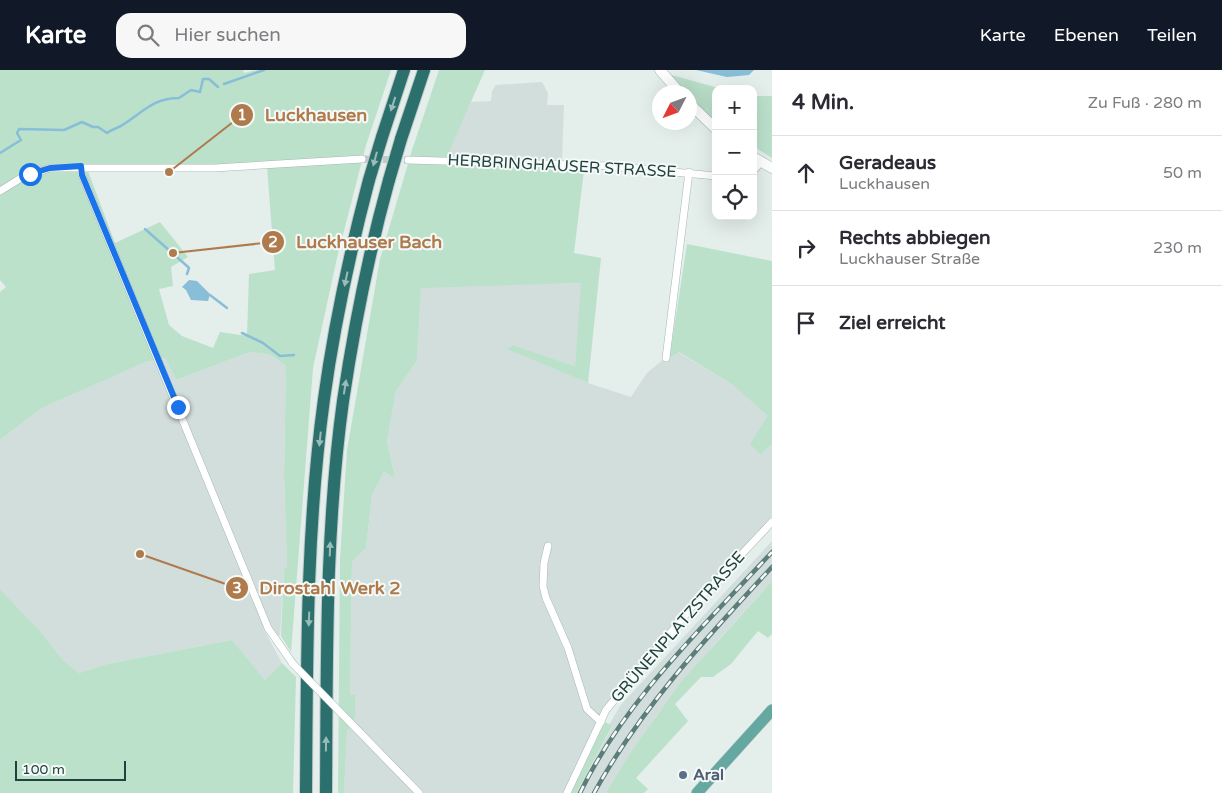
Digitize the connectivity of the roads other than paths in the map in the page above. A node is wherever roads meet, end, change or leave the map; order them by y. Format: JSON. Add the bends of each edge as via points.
{"nodes":[{"id":1,"x":404,"y":70,"type":"edge"},
{"id":2,"x":424,"y":70,"type":"edge"},
{"id":3,"x":660,"y":70,"type":"edge"},
{"id":4,"x":673,"y":85,"type":"edge"},
{"id":5,"x":697,"y":111,"type":"edge"},
{"id":6,"x":712,"y":125,"type":"edge"},
{"id":7,"x":362,"y":159,"type":"tunnel mouth"},
{"id":8,"x":757,"y":159,"type":"edge"},
{"id":9,"x":408,"y":160,"type":"tunnel mouth"},
{"id":10,"x":81,"y":166,"type":"junction"},
{"id":11,"x":772,"y":168,"type":"edge"},
{"id":12,"x":689,"y":172,"type":"junction"},
{"id":13,"x":712,"y":175,"type":"edge"},
{"id":14,"x":0,"y":191,"type":"edge"},
{"id":15,"x":666,"y":358,"type":"dead end"},
{"id":16,"x":772,"y":522,"type":"edge"},
{"id":17,"x":548,"y":546,"type":"dead end"},
{"id":18,"x":772,"y":710,"type":"edge"},
{"id":19,"x":601,"y":722,"type":"junction"},
{"id":20,"x":306,"y":793,"type":"edge"},
{"id":21,"x":326,"y":793,"type":"edge"},
{"id":22,"x":419,"y":793,"type":"edge"},
{"id":23,"x":566,"y":793,"type":"edge"},
{"id":24,"x":697,"y":793,"type":"edge"}],
"edges":[{"from":1,"to":20,"type":"highway","one_way":true,"bridge":true,"via":[[369,180],[334,338],[324,400],[311,541]]},
{"from":21,"to":2,"type":"highway","one_way":true,"bridge":true,"via":[[330,540],[343,402],[360,301],[389,180]]},
{"from":3,"to":4,"type":"main road"},
{"from":5,"to":6,"type":"main road"},
{"from":7,"to":10,"type":"street","via":[[215,168]]},
{"from":8,"to":11,"type":"main road"},
{"from":9,"to":12,"type":"street","name":"HERBRINGHAUSER STRASSE","via":[[609,166]]},
{"from":10,"to":14,"type":"street","via":[[44,169]]},
{"from":10,"to":22,"type":"street","bridge":true,"via":[[268,628],[293,664]]},
{"from":12,"to":13,"type":"street","name":"HERBRINGHAUSER STRASSE"},
{"from":12,"to":15,"type":"street"},
{"from":16,"to":19,"type":"street","name":"GRÜNENPLATZSTRASSE","via":[[629,680]]},
{"from":17,"to":19,"type":"street","via":[[544,563],[546,598],[568,648],[587,709]]},
{"from":18,"to":24,"type":"main road"},
{"from":19,"to":23,"type":"street","name":"GRÜNENPLATZSTRASSE"}]}
